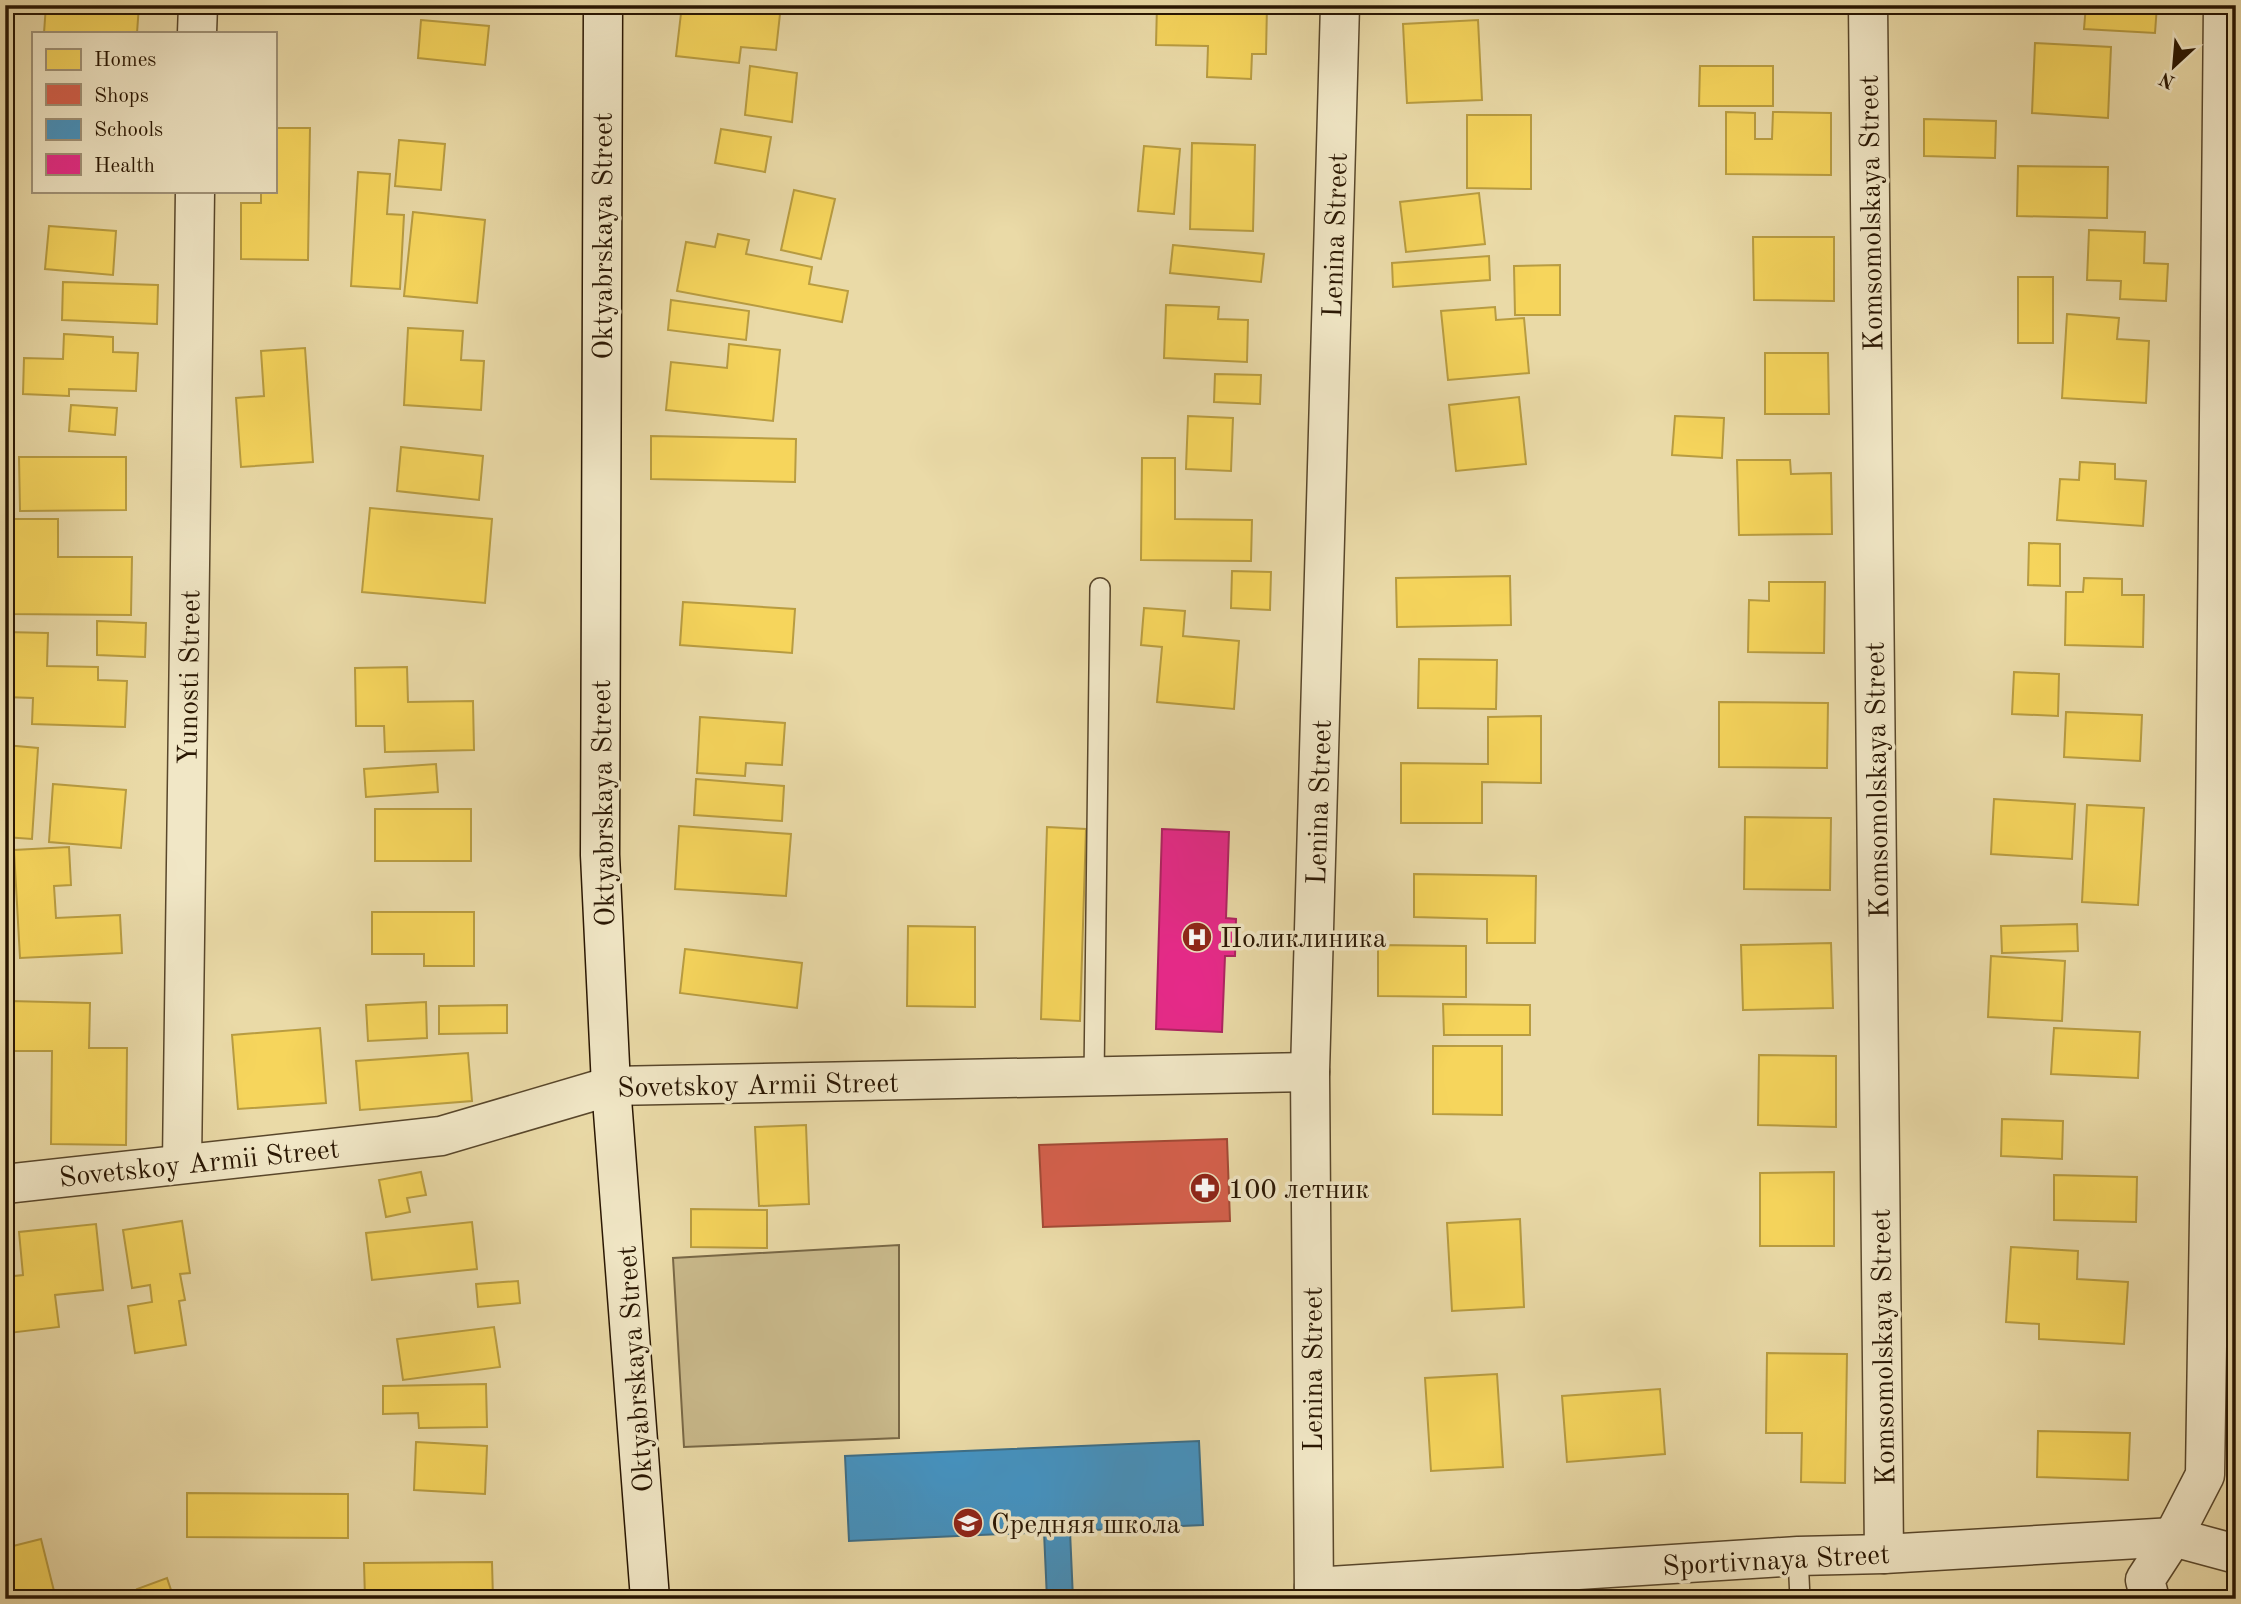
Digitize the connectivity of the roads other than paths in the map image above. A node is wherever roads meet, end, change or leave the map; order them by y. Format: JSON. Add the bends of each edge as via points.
{"nodes":[{"id":1,"x":198,"y":5,"type":"edge"},
{"id":2,"x":603,"y":5,"type":"edge"},
{"id":3,"x":1340,"y":5,"type":"edge"},
{"id":4,"x":1868,"y":5,"type":"edge"},
{"id":5,"x":2223,"y":5,"type":"edge"},
{"id":6,"x":197,"y":32,"type":"edge"},
{"id":7,"x":195,"y":192,"type":"edge"},
{"id":8,"x":1100,"y":588,"type":"dead end"},
{"id":9,"x":1310,"y":1072,"type":"junction"},
{"id":10,"x":1094,"y":1078,"type":"junction"},
{"id":11,"x":611,"y":1086,"type":"junction"},
{"id":12,"x":182,"y":1163,"type":"junction"},
{"id":13,"x":5,"y":1184,"type":"edge"},
{"id":14,"x":2174,"y":1537,"type":"junction"},
{"id":15,"x":1884,"y":1554,"type":"junction"},
{"id":16,"x":2236,"y":1554,"type":"edge"},
{"id":17,"x":1798,"y":1556,"type":"junction"},
{"id":18,"x":1314,"y":1593,"type":"edge"},
{"id":19,"x":650,"y":1599,"type":"edge"},
{"id":20,"x":1800,"y":1599,"type":"edge"},
{"id":21,"x":2150,"y":1599,"type":"edge"}],
"edges":[{"from":1,"to":6,"type":"street"},
{"from":2,"to":11,"type":"street","name":"Oktyabrskaya Street","via":[[600,855]]},
{"from":3,"to":9,"type":"street","name":"Lenina Street"},
{"from":4,"to":15,"type":"street","name":"Komsomolskaya Street"},
{"from":5,"to":14,"type":"street","via":[[2205,1475]]},
{"from":7,"to":12,"type":"street","name":"Yunosti Street"},
{"from":8,"to":10,"type":"lane"},
{"from":9,"to":10,"type":"street","name":"Sovetskoy Armii Street"},
{"from":9,"to":18,"type":"street","name":"Lenina Street"},
{"from":10,"to":11,"type":"street","name":"Sovetskoy Armii Street"},
{"from":11,"to":12,"type":"street","name":"Sovetskoy Armii Street","via":[[441,1136]]},
{"from":11,"to":19,"type":"street","name":"Oktyabrskaya Street"},
{"from":12,"to":13,"type":"street","name":"Sovetskoy Armii Street"},
{"from":14,"to":15,"type":"street","name":"Sportivnaya Street"},
{"from":14,"to":16,"type":"street","name":"Sportivnaya Street"},
{"from":14,"to":21,"type":"street","via":[[2145,1580]]},
{"from":15,"to":17,"type":"street","name":"Sportivnaya Street"},
{"from":17,"to":18,"type":"street","name":"Sportivnaya Street"},
{"from":17,"to":20,"type":"lane"}]}
